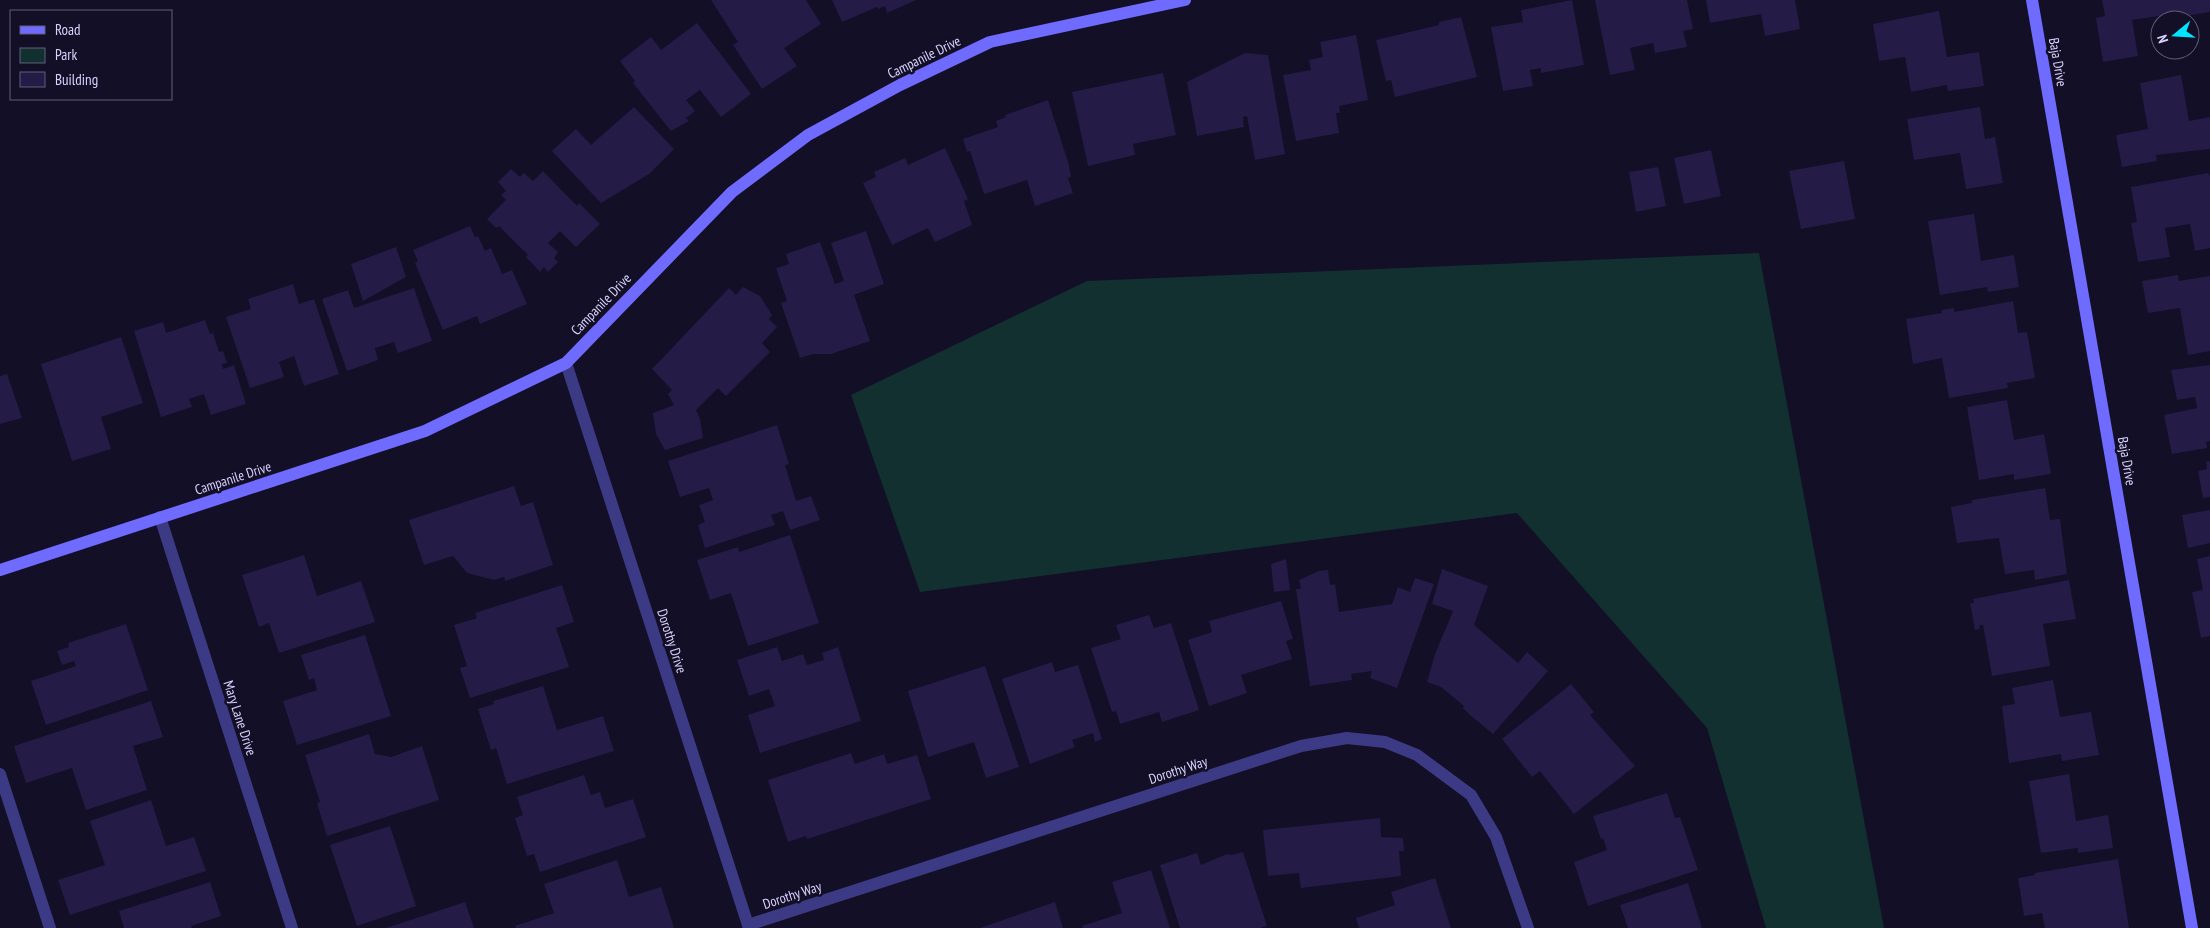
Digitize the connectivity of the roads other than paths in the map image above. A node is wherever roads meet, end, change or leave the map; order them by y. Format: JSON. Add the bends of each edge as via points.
{"nodes":[{"id":1,"x":1185,"y":0,"type":"edge"},
{"id":2,"x":2032,"y":0,"type":"edge"},
{"id":3,"x":566,"y":363,"type":"junction"},
{"id":4,"x":160,"y":517,"type":"junction"},
{"id":5,"x":0,"y":570,"type":"edge"},
{"id":6,"x":0,"y":774,"type":"edge"},
{"id":7,"x":749,"y":927,"type":"edge"},
{"id":8,"x":50,"y":928,"type":"edge"},
{"id":9,"x":292,"y":928,"type":"edge"},
{"id":10,"x":1528,"y":928,"type":"edge"},
{"id":11,"x":2192,"y":928,"type":"edge"}],
"edges":[{"from":1,"to":3,"type":"street","name":"Campanile Drive","via":[[990,42],[900,84],[808,135],[732,192]]},
{"from":2,"to":11,"type":"street","name":"Baja Drive"},
{"from":3,"to":4,"type":"street","name":"Campanile Drive","via":[[425,431]]},
{"from":3,"to":7,"type":"street","name":"Dorothy Drive"},
{"from":4,"to":5,"type":"street","name":"Campanile Drive"},
{"from":4,"to":9,"type":"street","name":"Mary Lane Drive"},
{"from":6,"to":8,"type":"street"},
{"from":7,"to":10,"type":"street","name":"Dorothy Way","via":[[1301,746],[1347,738],[1385,742],[1417,755],[1471,795],[1496,837]]}]}
